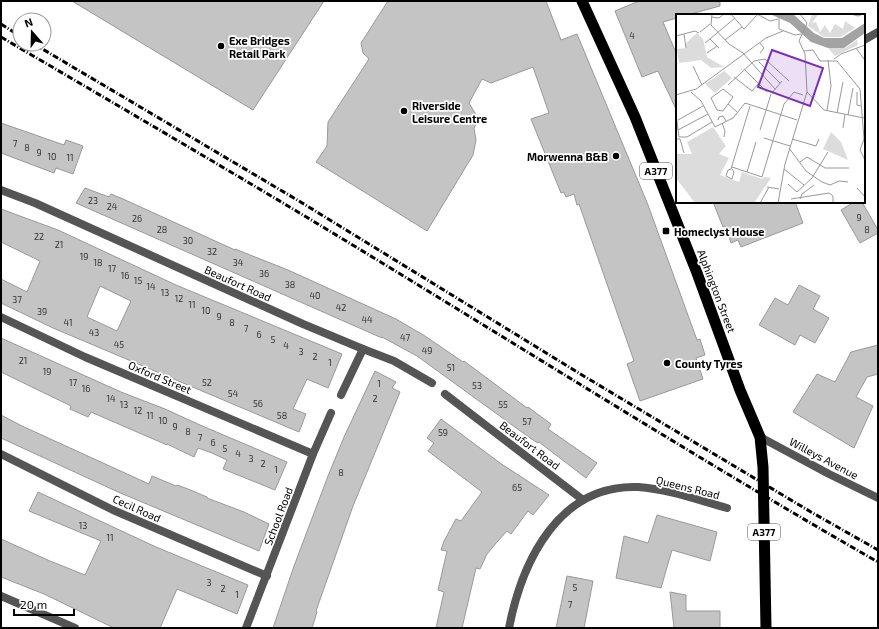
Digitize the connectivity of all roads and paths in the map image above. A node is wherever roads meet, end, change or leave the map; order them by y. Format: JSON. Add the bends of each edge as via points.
{"nodes":[{"id":1,"x":582,"y":1,"type":"edge"},
{"id":2,"x":878,"y":32,"type":"edge"},
{"id":3,"x":865,"y":39,"type":"edge"},
{"id":4,"x":1,"y":190,"type":"edge"},
{"id":5,"x":1,"y":317,"type":"edge"},
{"id":6,"x":363,"y":349,"type":"junction"},
{"id":7,"x":432,"y":383,"type":"dead end"},
{"id":8,"x":445,"y":394,"type":"dead end"},
{"id":9,"x":341,"y":395,"type":"dead end"},
{"id":10,"x":331,"y":413,"type":"dead end"},
{"id":11,"x":760,"y":437,"type":"junction"},
{"id":12,"x":1,"y":454,"type":"edge"},
{"id":13,"x":313,"y":454,"type":"junction"},
{"id":14,"x":878,"y":498,"type":"edge"},
{"id":15,"x":583,"y":500,"type":"junction"},
{"id":16,"x":727,"y":508,"type":"dead end"},
{"id":17,"x":267,"y":576,"type":"junction"},
{"id":18,"x":1,"y":596,"type":"edge"},
{"id":19,"x":75,"y":628,"type":"edge"},
{"id":20,"x":246,"y":628,"type":"edge"},
{"id":21,"x":509,"y":628,"type":"edge"},
{"id":22,"x":766,"y":628,"type":"edge"}],
"edges":[{"from":1,"to":11,"type":"highway","name":"Alphington Street","number":"A377","via":[[635,117]]},
{"from":2,"to":3,"type":"street"},
{"from":4,"to":6,"type":"street","name":"Beaufort Road"},
{"from":5,"to":13,"type":"street","name":"Oxford Street","via":[[85,357]]},
{"from":6,"to":7,"type":"street","name":"Beaufort Road","via":[[400,364]]},
{"from":6,"to":9,"type":"street"},
{"from":8,"to":15,"type":"street","name":"Beaufort Road"},
{"from":10,"to":13,"type":"street","name":"School Road"},
{"from":11,"to":14,"type":"street","name":"Willeys Avenue"},
{"from":11,"to":22,"type":"highway","number":"A377","via":[[763,467]]},
{"from":12,"to":17,"type":"street","name":"Cecil Road","via":[[113,510]]},
{"from":13,"to":17,"type":"street","name":"School Road"},
{"from":15,"to":16,"type":"street","name":"Queens Road","via":[[615,489],[637,487],[660,490]]},
{"from":15,"to":21,"type":"street","name":"Queens Road","via":[[563,515],[533,553],[517,594]]},
{"from":17,"to":20,"type":"street","name":"School Road"},
{"from":18,"to":19,"type":"street"}]}
